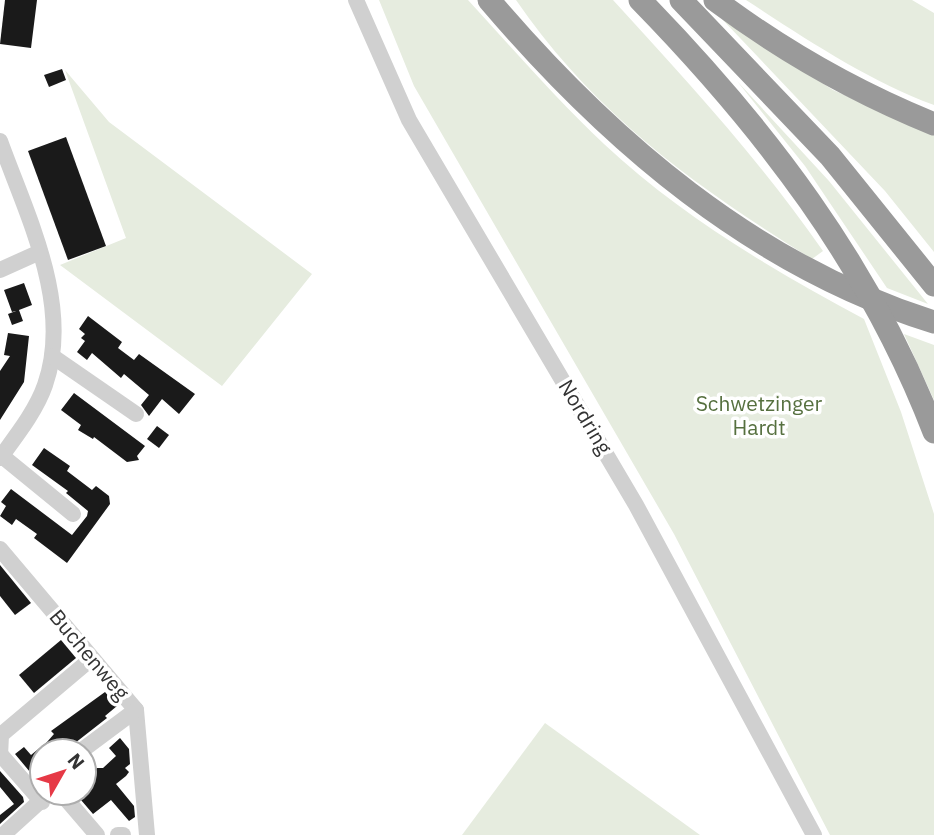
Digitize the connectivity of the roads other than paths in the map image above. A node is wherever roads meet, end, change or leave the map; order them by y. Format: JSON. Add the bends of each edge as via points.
{"nodes":[{"id":1,"x":356,"y":0,"type":"edge"},
{"id":2,"x":489,"y":0,"type":"edge"},
{"id":3,"x":640,"y":0,"type":"edge"},
{"id":4,"x":681,"y":0,"type":"edge"},
{"id":5,"x":715,"y":0,"type":"edge"},
{"id":6,"x":934,"y":124,"type":"edge"},
{"id":7,"x":0,"y":141,"type":"edge"},
{"id":8,"x":40,"y":252,"type":"junction"},
{"id":9,"x":0,"y":270,"type":"edge"},
{"id":10,"x":934,"y":285,"type":"edge"},
{"id":11,"x":934,"y":322,"type":"edge"},
{"id":12,"x":52,"y":356,"type":"junction"},
{"id":13,"x":136,"y":414,"type":"dead end"},
{"id":14,"x":934,"y":432,"type":"edge"},
{"id":15,"x":1,"y":457,"type":"edge"},
{"id":16,"x":73,"y":514,"type":"dead end"},
{"id":17,"x":0,"y":550,"type":"edge"},
{"id":18,"x":91,"y":659,"type":"junction"},
{"id":19,"x":136,"y":709,"type":"junction"},
{"id":20,"x":1,"y":734,"type":"edge"},
{"id":21,"x":98,"y":738,"type":"edge"},
{"id":22,"x":1,"y":755,"type":"edge"},
{"id":23,"x":28,"y":780,"type":"edge"},
{"id":24,"x":35,"y":807,"type":"edge"},
{"id":25,"x":73,"y":807,"type":"edge"},
{"id":26,"x":4,"y":835,"type":"edge"},
{"id":27,"x":97,"y":835,"type":"edge"},
{"id":28,"x":147,"y":835,"type":"edge"},
{"id":29,"x":814,"y":835,"type":"edge"}],
"edges":[{"from":1,"to":29,"type":"street","name":"Nordring","via":[[409,120],[625,485]]},
{"from":2,"to":11,"type":"highway","via":[[574,93],[647,161],[726,222],[871,299]]},
{"from":3,"to":14,"type":"highway","via":[[729,95],[841,244],[899,349]]},
{"from":4,"to":10,"type":"highway","via":[[830,156]]},
{"from":5,"to":6,"type":"highway","via":[[819,69]]},
{"from":7,"to":8,"type":"street"},
{"from":8,"to":9,"type":"street"},
{"from":8,"to":12,"type":"street","via":[[51,300]]},
{"from":12,"to":13,"type":"street"},
{"from":12,"to":15,"type":"street","via":[[45,386]]},
{"from":15,"to":16,"type":"street"},
{"from":17,"to":18,"type":"street","name":"Buchenweg"},
{"from":18,"to":19,"type":"street","name":"Buchenweg"},
{"from":18,"to":20,"type":"street"},
{"from":19,"to":21,"type":"street"},
{"from":19,"to":28,"type":"street"},
{"from":20,"to":22,"type":"street"},
{"from":22,"to":23,"type":"street"},
{"from":24,"to":26,"type":"street"},
{"from":25,"to":27,"type":"street"}]}
